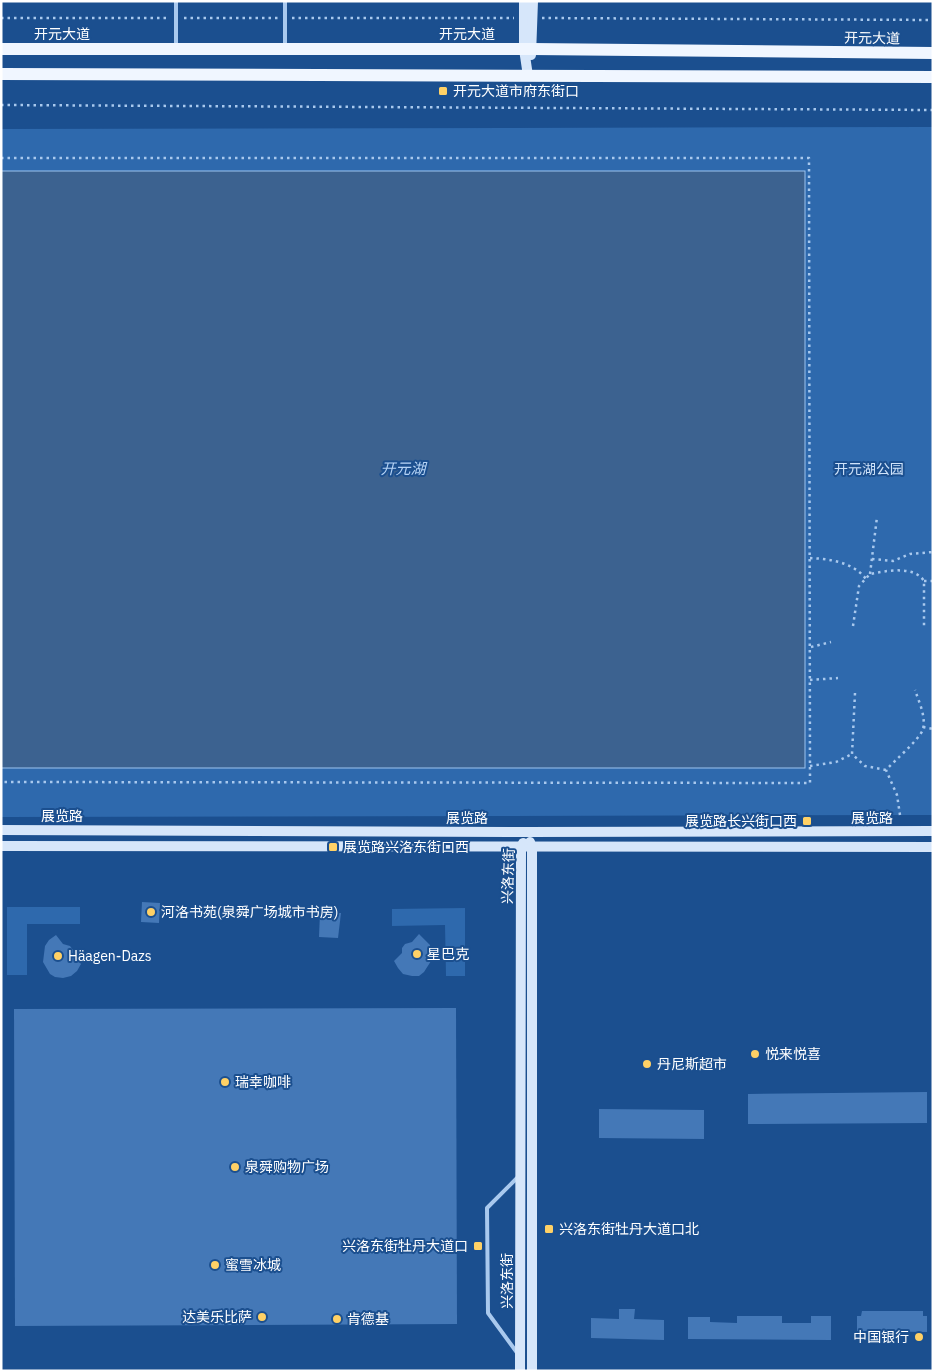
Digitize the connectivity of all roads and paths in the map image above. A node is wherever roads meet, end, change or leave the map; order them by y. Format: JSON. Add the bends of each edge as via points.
{"nodes":[{"id":1,"x":176,"y":1,"type":"edge"},
{"id":2,"x":285,"y":1,"type":"edge"},
{"id":3,"x":524,"y":1,"type":"edge"},
{"id":4,"x":533,"y":1,"type":"edge"},
{"id":5,"x":1,"y":18,"type":"edge"},
{"id":6,"x":176,"y":18,"type":"junction"},
{"id":7,"x":285,"y":18,"type":"junction"},
{"id":8,"x":528,"y":18,"type":"junction"},
{"id":9,"x":933,"y":20,"type":"edge"},
{"id":10,"x":176,"y":48,"type":"junction"},
{"id":11,"x":285,"y":48,"type":"junction"},
{"id":12,"x":1,"y":49,"type":"edge"},
{"id":13,"x":528,"y":49,"type":"junction"},
{"id":14,"x":933,"y":54,"type":"edge"},
{"id":15,"x":1,"y":74,"type":"edge"},
{"id":16,"x":528,"y":76,"type":"junction"},
{"id":17,"x":933,"y":77,"type":"edge"},
{"id":18,"x":1,"y":105,"type":"edge"},
{"id":19,"x":933,"y":110,"type":"edge"},
{"id":20,"x":1,"y":158,"type":"edge"},
{"id":21,"x":877,"y":517,"type":"dead end"},
{"id":22,"x":933,"y":552,"type":"edge"},
{"id":23,"x":810,"y":558,"type":"junction"},
{"id":24,"x":872,"y":559,"type":"junction"},
{"id":25,"x":870,"y":574,"type":"junction"},
{"id":26,"x":866,"y":579,"type":"junction"},
{"id":27,"x":924,"y":581,"type":"junction"},
{"id":28,"x":933,"y":581,"type":"edge"},
{"id":29,"x":854,"y":626,"type":"dead end"},
{"id":30,"x":924,"y":628,"type":"dead end"},
{"id":31,"x":831,"y":642,"type":"dead end"},
{"id":32,"x":810,"y":647,"type":"junction"},
{"id":33,"x":838,"y":678,"type":"dead end"},
{"id":34,"x":810,"y":680,"type":"junction"},
{"id":35,"x":916,"y":690,"type":"dead end"},
{"id":36,"x":855,"y":693,"type":"dead end"},
{"id":37,"x":923,"y":726,"type":"junction"},
{"id":38,"x":933,"y":729,"type":"edge"},
{"id":39,"x":852,"y":754,"type":"junction"},
{"id":40,"x":810,"y":766,"type":"junction"},
{"id":41,"x":886,"y":770,"type":"junction"},
{"id":42,"x":1,"y":782,"type":"edge"},
{"id":43,"x":900,"y":815,"type":"dead end"},
{"id":44,"x":1,"y":830,"type":"edge"},
{"id":45,"x":933,"y":831,"type":"edge"},
{"id":46,"x":526,"y":832,"type":"junction"},
{"id":47,"x":1,"y":846,"type":"edge"},
{"id":48,"x":527,"y":848,"type":"junction"},
{"id":49,"x":933,"y":848,"type":"edge"},
{"id":50,"x":521,"y":1174,"type":"junction"},
{"id":51,"x":520,"y":1358,"type":"junction"},
{"id":52,"x":520,"y":1371,"type":"edge"},
{"id":53,"x":532,"y":1371,"type":"edge"}],
"edges":[{"from":1,"to":6,"type":"lane"},
{"from":2,"to":7,"type":"lane"},
{"from":3,"to":8,"type":"street"},
{"from":4,"to":8,"type":"street"},
{"from":5,"to":6,"type":"path"},
{"from":6,"to":7,"type":"path"},
{"from":6,"to":10,"type":"lane"},
{"from":7,"to":8,"type":"path"},
{"from":7,"to":11,"type":"lane"},
{"from":8,"to":9,"type":"path"},
{"from":8,"to":13,"type":"street"},
{"from":10,"to":11,"type":"main road","name":"开元大道"},
{"from":10,"to":12,"type":"main road","name":"开元大道"},
{"from":11,"to":13,"type":"main road","name":"开元大道"},
{"from":13,"to":14,"type":"main road","name":"开元大道"},
{"from":13,"to":16,"type":"street"},
{"from":15,"to":16,"type":"main road"},
{"from":16,"to":17,"type":"main road"},
{"from":18,"to":19,"type":"path"},
{"from":20,"to":23,"type":"path","via":[[809,158]]},
{"from":21,"to":24,"type":"path"},
{"from":22,"to":24,"type":"path","via":[[910,554],[893,561]]},
{"from":23,"to":26,"type":"path","via":[[840,562],[860,571]]},
{"from":23,"to":32,"type":"path"},
{"from":24,"to":25,"type":"path"},
{"from":25,"to":26,"type":"path"},
{"from":25,"to":27,"type":"path","via":[[914,572]]},
{"from":26,"to":29,"type":"path","via":[[860,586]]},
{"from":27,"to":28,"type":"path"},
{"from":27,"to":30,"type":"path"},
{"from":31,"to":32,"type":"path"},
{"from":32,"to":34,"type":"path"},
{"from":33,"to":34,"type":"path"},
{"from":34,"to":40,"type":"path"},
{"from":35,"to":37,"type":"path"},
{"from":36,"to":39,"type":"path"},
{"from":37,"to":38,"type":"path"},
{"from":37,"to":41,"type":"path","via":[[918,738]]},
{"from":39,"to":40,"type":"path","via":[[836,762]]},
{"from":39,"to":41,"type":"path","via":[[865,766]]},
{"from":40,"to":42,"type":"path","via":[[810,783]]},
{"from":41,"to":43,"type":"path","via":[[897,795]]},
{"from":44,"to":46,"type":"street","name":"展览路"},
{"from":45,"to":46,"type":"street","name":"展览路"},
{"from":46,"to":48,"type":"street","name":"兴洛东街"},
{"from":47,"to":48,"type":"street"},
{"from":48,"to":49,"type":"street"},
{"from":48,"to":50,"type":"street","name":"兴洛东街"},
{"from":48,"to":53,"type":"street","name":"兴洛东街"},
{"from":50,"to":51,"type":"street","name":"兴洛东街"},
{"from":50,"to":51,"type":"lane","via":[[487,1208],[488,1313]]},
{"from":51,"to":52,"type":"street","name":"兴洛东街"}]}
